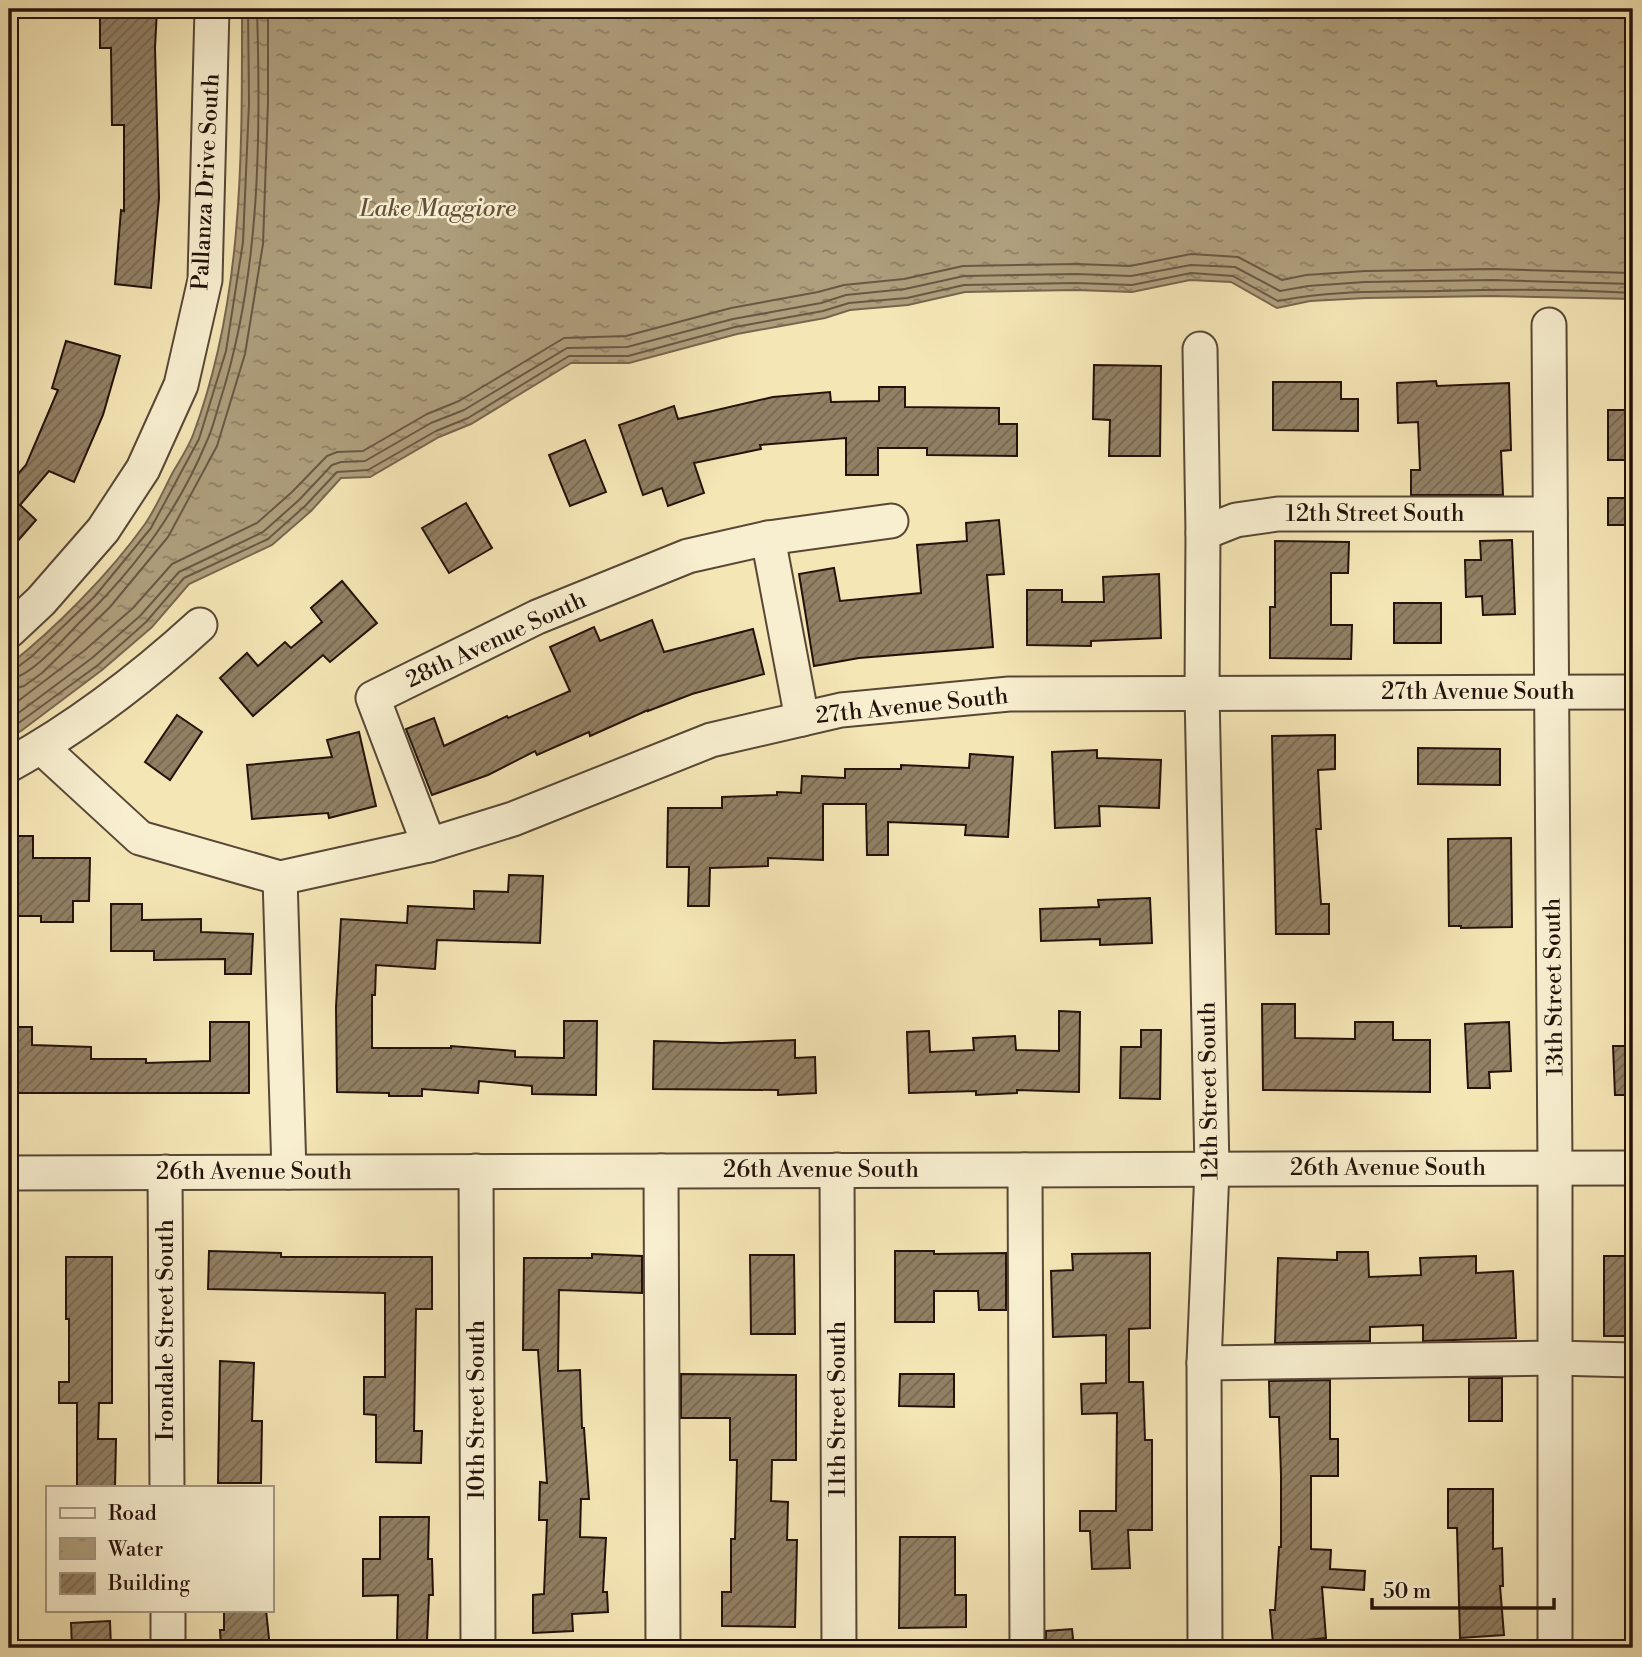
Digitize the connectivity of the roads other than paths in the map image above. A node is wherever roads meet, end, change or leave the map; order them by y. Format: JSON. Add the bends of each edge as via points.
{"nodes":[{"id":1,"x":212,"y":9,"type":"edge"},
{"id":2,"x":1549,"y":325,"type":"dead end"},
{"id":3,"x":1200,"y":349,"type":"dead end"},
{"id":4,"x":1550,"y":514,"type":"junction"},
{"id":5,"x":891,"y":521,"type":"dead end"},
{"id":6,"x":1203,"y":533,"type":"junction"},
{"id":7,"x":768,"y":538,"type":"junction"},
{"id":8,"x":200,"y":625,"type":"dead end"},
{"id":9,"x":9,"y":631,"type":"edge"},
{"id":10,"x":1551,"y":691,"type":"junction"},
{"id":11,"x":1633,"y":692,"type":"edge"},
{"id":12,"x":1202,"y":693,"type":"junction"},
{"id":13,"x":802,"y":719,"type":"junction"},
{"id":14,"x":41,"y":747,"type":"junction"},
{"id":15,"x":9,"y":765,"type":"edge"},
{"id":16,"x":429,"y":845,"type":"junction"},
{"id":17,"x":280,"y":878,"type":"junction"},
{"id":18,"x":1555,"y":1168,"type":"junction"},
{"id":19,"x":1633,"y":1168,"type":"edge"},
{"id":20,"x":1212,"y":1169,"type":"junction"},
{"id":21,"x":837,"y":1170,"type":"junction"},
{"id":22,"x":1025,"y":1170,"type":"junction"},
{"id":23,"x":476,"y":1171,"type":"junction"},
{"id":24,"x":661,"y":1171,"type":"junction"},
{"id":25,"x":164,"y":1172,"type":"junction"},
{"id":26,"x":289,"y":1172,"type":"junction"},
{"id":27,"x":9,"y":1173,"type":"edge"},
{"id":28,"x":1555,"y":1358,"type":"junction"},
{"id":29,"x":1633,"y":1360,"type":"edge"},
{"id":30,"x":1204,"y":1363,"type":"junction"},
{"id":31,"x":167,"y":1486,"type":"edge"},
{"id":32,"x":168,"y":1612,"type":"edge"},
{"id":33,"x":169,"y":1648,"type":"edge"},
{"id":34,"x":478,"y":1648,"type":"edge"},
{"id":35,"x":663,"y":1648,"type":"edge"},
{"id":36,"x":839,"y":1648,"type":"edge"},
{"id":37,"x":1027,"y":1648,"type":"edge"},
{"id":38,"x":1205,"y":1648,"type":"edge"},
{"id":39,"x":1555,"y":1648,"type":"edge"}],
"edges":[{"from":1,"to":9,"type":"street","name":"Pallanza Drive South","via":[[205,280],[181,385],[143,470],[103,530]]},
{"from":2,"to":4,"type":"street","name":"13th Street South"},
{"from":3,"to":6,"type":"street","name":"12th Street South"},
{"from":4,"to":6,"type":"street","name":"12th Street South","via":[[1278,514],[1236,520]]},
{"from":4,"to":10,"type":"street","name":"13th Street South"},
{"from":5,"to":7,"type":"street","name":"28th Avenue South"},
{"from":6,"to":12,"type":"street","name":"12th Street South"},
{"from":7,"to":13,"type":"street"},
{"from":7,"to":16,"type":"street","name":"28th Avenue South","via":[[688,556],[537,617],[373,698]]},
{"from":8,"to":14,"type":"street","via":[[150,670]]},
{"from":10,"to":11,"type":"street","name":"27th Avenue South"},
{"from":10,"to":12,"type":"street","name":"27th Avenue South"},
{"from":10,"to":18,"type":"street","name":"13th Street South"},
{"from":12,"to":13,"type":"street","name":"27th Avenue South","via":[[1009,694],[841,710]]},
{"from":12,"to":20,"type":"street","name":"12th Street South"},
{"from":13,"to":16,"type":"street","name":"27th Avenue South","via":[[711,740],[513,819]]},
{"from":14,"to":15,"type":"street"},
{"from":14,"to":17,"type":"street","name":"27th Avenue South","via":[[140,838]]},
{"from":16,"to":17,"type":"street","name":"27th Avenue South"},
{"from":17,"to":26,"type":"street"},
{"from":18,"to":19,"type":"street","name":"26th Avenue South"},
{"from":18,"to":20,"type":"street","name":"26th Avenue South"},
{"from":18,"to":28,"type":"street","name":"13th Street South"},
{"from":20,"to":22,"type":"street","name":"26th Avenue South"},
{"from":20,"to":30,"type":"street","name":"12th Street South"},
{"from":21,"to":22,"type":"street","name":"26th Avenue South"},
{"from":21,"to":24,"type":"street","name":"26th Avenue South"},
{"from":21,"to":36,"type":"street","name":"11th Street South"},
{"from":22,"to":37,"type":"street"},
{"from":23,"to":24,"type":"street","name":"26th Avenue South"},
{"from":23,"to":26,"type":"street","name":"26th Avenue South"},
{"from":23,"to":34,"type":"street","name":"10th Street South"},
{"from":24,"to":35,"type":"street"},
{"from":25,"to":26,"type":"street","name":"26th Avenue South"},
{"from":25,"to":27,"type":"street","name":"26th Avenue South"},
{"from":25,"to":31,"type":"street","name":"Irondale Street South"},
{"from":28,"to":29,"type":"street"},
{"from":28,"to":30,"type":"street"},
{"from":28,"to":39,"type":"street","name":"13th Street South"},
{"from":30,"to":38,"type":"street","name":"12th Street South"},
{"from":32,"to":33,"type":"street"}]}
